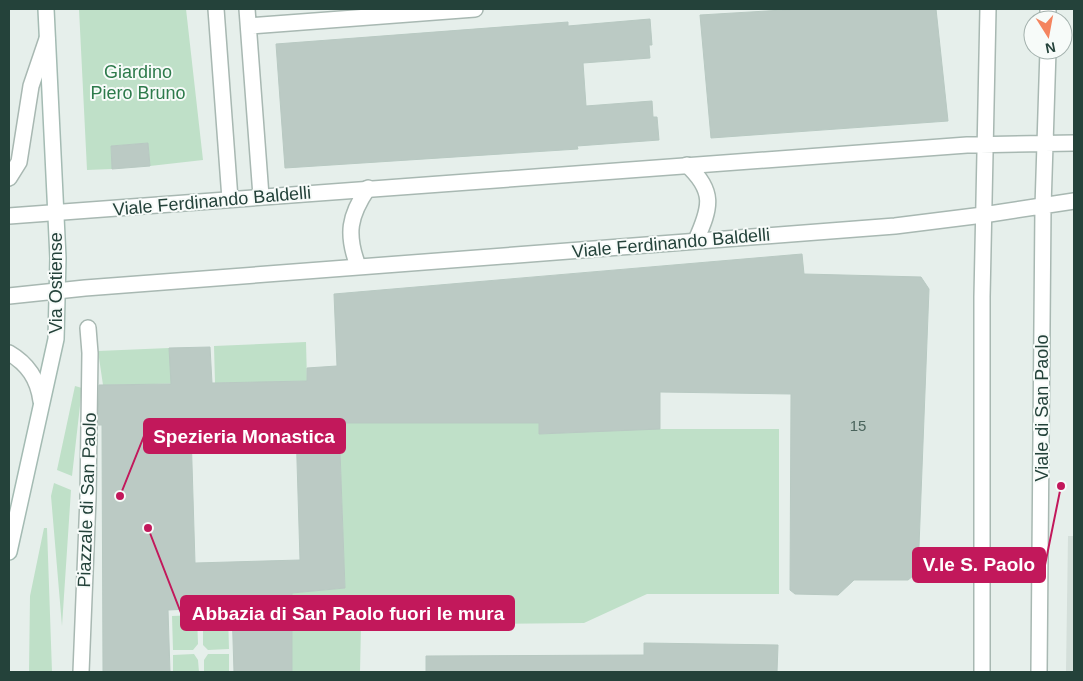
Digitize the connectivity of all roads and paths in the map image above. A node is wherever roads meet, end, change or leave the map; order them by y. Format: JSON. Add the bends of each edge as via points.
{"nodes":[{"id":1,"x":46,"y":9,"type":"edge"},
{"id":2,"x":216,"y":9,"type":"edge"},
{"id":3,"x":248,"y":9,"type":"edge"},
{"id":4,"x":475,"y":9,"type":"edge"},
{"id":5,"x":988,"y":9,"type":"edge"},
{"id":6,"x":249,"y":26,"type":"junction"},
{"id":7,"x":47,"y":39,"type":"junction"},
{"id":8,"x":1048,"y":60,"type":"edge"},
{"id":9,"x":1074,"y":143,"type":"edge"},
{"id":10,"x":985,"y":144,"type":"junction"},
{"id":11,"x":1046,"y":144,"type":"junction"},
{"id":12,"x":687,"y":165,"type":"junction"},
{"id":13,"x":9,"y":178,"type":"edge"},
{"id":14,"x":368,"y":188,"type":"junction"},
{"id":15,"x":261,"y":196,"type":"junction"},
{"id":16,"x":230,"y":199,"type":"junction"},
{"id":17,"x":1074,"y":201,"type":"edge"},
{"id":18,"x":1043,"y":207,"type":"junction"},
{"id":19,"x":56,"y":213,"type":"junction"},
{"id":20,"x":9,"y":216,"type":"edge"},
{"id":21,"x":983,"y":216,"type":"junction"},
{"id":22,"x":696,"y":240,"type":"junction"},
{"id":23,"x":358,"y":266,"type":"junction"},
{"id":24,"x":58,"y":291,"type":"junction"},
{"id":25,"x":9,"y":296,"type":"edge"},
{"id":26,"x":88,"y":328,"type":"dead end"},
{"id":27,"x":9,"y":353,"type":"edge"},
{"id":28,"x":41,"y":401,"type":"junction"},
{"id":29,"x":9,"y":552,"type":"edge"},
{"id":30,"x":81,"y":672,"type":"edge"},
{"id":31,"x":982,"y":672,"type":"edge"},
{"id":32,"x":1039,"y":672,"type":"edge"}],
"edges":[{"from":1,"to":7,"type":"street","name":"Via Ostiense"},
{"from":2,"to":16,"type":"street"},
{"from":3,"to":6,"type":"street"},
{"from":4,"to":6,"type":"street"},
{"from":5,"to":10,"type":"street"},
{"from":6,"to":15,"type":"street"},
{"from":7,"to":13,"type":"street","via":[[31,86],[19,162]]},
{"from":7,"to":19,"type":"street","name":"Via Ostiense"},
{"from":8,"to":11,"type":"street","name":"Viale di San Paolo"},
{"from":9,"to":11,"type":"street","name":"Viale Ferdinando Baldelli"},
{"from":10,"to":11,"type":"street","name":"Viale Ferdinando Baldelli"},
{"from":10,"to":12,"type":"street","name":"Viale Ferdinando Baldelli"},
{"from":10,"to":21,"type":"street"},
{"from":11,"to":18,"type":"street","name":"Viale di San Paolo"},
{"from":12,"to":14,"type":"street","name":"Viale Ferdinando Baldelli"},
{"from":12,"to":22,"type":"street","via":[[705,184],[708,194],[703,224]]},
{"from":14,"to":15,"type":"street","name":"Viale Ferdinando Baldelli"},
{"from":14,"to":23,"type":"street","via":[[358,203],[351,230],[350,243]]},
{"from":15,"to":16,"type":"street","name":"Viale Ferdinando Baldelli"},
{"from":16,"to":19,"type":"street","name":"Viale Ferdinando Baldelli"},
{"from":17,"to":18,"type":"street","name":"Viale Ferdinando Baldelli"},
{"from":18,"to":21,"type":"street","name":"Viale Ferdinando Baldelli"},
{"from":18,"to":32,"type":"street","name":"Viale di San Paolo"},
{"from":19,"to":20,"type":"street","name":"Viale Ferdinando Baldelli"},
{"from":19,"to":24,"type":"street","name":"Via Ostiense"},
{"from":21,"to":22,"type":"street","name":"Viale Ferdinando Baldelli","via":[[895,226]]},
{"from":21,"to":31,"type":"street"},
{"from":22,"to":23,"type":"street","name":"Viale Ferdinando Baldelli"},
{"from":23,"to":24,"type":"street","name":"Viale Ferdinando Baldelli"},
{"from":24,"to":25,"type":"street","name":"Viale Ferdinando Baldelli"},
{"from":24,"to":28,"type":"street","name":"Via Ostiense","via":[[56,339]]},
{"from":26,"to":30,"type":"street","name":"Piazzale di San Paolo","via":[[88,498]]},
{"from":27,"to":28,"type":"street","via":[[31,372],[38,384]]},
{"from":28,"to":29,"type":"street","name":"Via Ostiense"}]}
